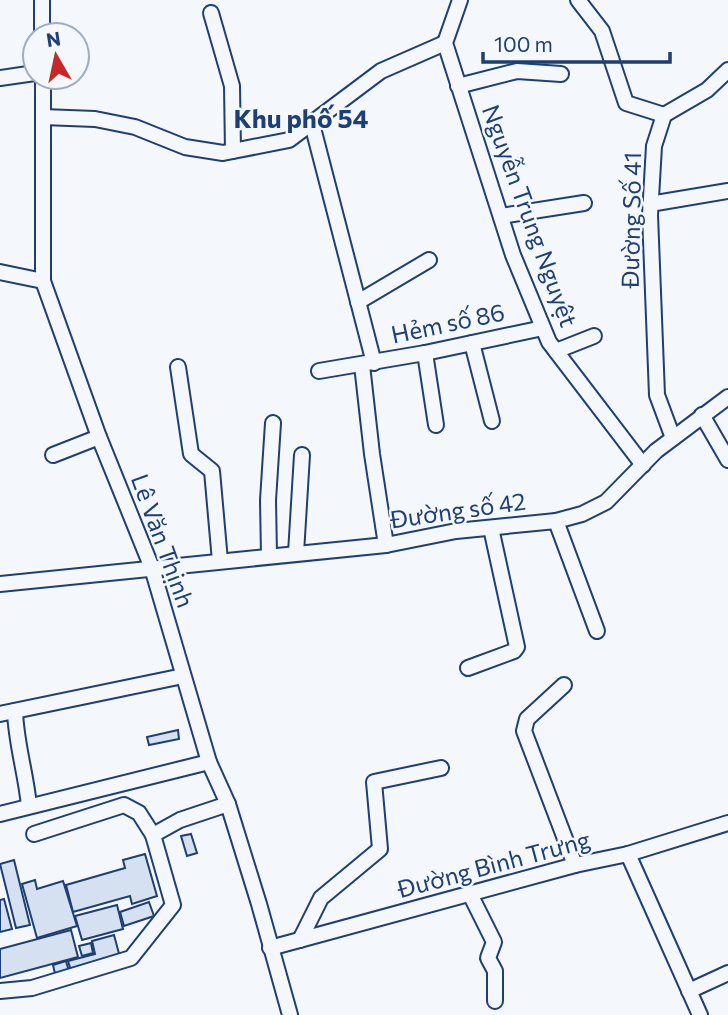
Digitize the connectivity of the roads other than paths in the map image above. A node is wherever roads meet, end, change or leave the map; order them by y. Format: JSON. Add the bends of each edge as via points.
{"nodes":[{"id":1,"x":42,"y":0,"type":"edge"},
{"id":2,"x":460,"y":0,"type":"edge"},
{"id":3,"x":578,"y":0,"type":"edge"},
{"id":4,"x":211,"y":13,"type":"dead end"},
{"id":5,"x":42,"y":21,"type":"edge"},
{"id":6,"x":445,"y":43,"type":"junction"},
{"id":7,"x":728,"y":70,"type":"edge"},
{"id":8,"x":561,"y":74,"type":"dead end"},
{"id":9,"x":21,"y":75,"type":"edge"},
{"id":10,"x":0,"y":78,"type":"edge"},
{"id":11,"x":458,"y":86,"type":"junction"},
{"id":12,"x":43,"y":91,"type":"edge"},
{"id":13,"x":664,"y":115,"type":"junction"},
{"id":14,"x":43,"y":117,"type":"junction"},
{"id":15,"x":313,"y":124,"type":"junction"},
{"id":16,"x":233,"y":151,"type":"junction"},
{"id":17,"x":728,"y":191,"type":"edge"},
{"id":18,"x":584,"y":203,"type":"dead end"},
{"id":19,"x":650,"y":204,"type":"junction"},
{"id":20,"x":501,"y":216,"type":"junction"},
{"id":21,"x":429,"y":260,"type":"dead end"},
{"id":22,"x":0,"y":272,"type":"edge"},
{"id":23,"x":43,"y":281,"type":"junction"},
{"id":24,"x":358,"y":302,"type":"junction"},
{"id":25,"x":543,"y":328,"type":"junction"},
{"id":26,"x":594,"y":336,"type":"dead end"},
{"id":27,"x":472,"y":343,"type":"junction"},
{"id":28,"x":556,"y":351,"type":"junction"},
{"id":29,"x":425,"y":353,"type":"junction"},
{"id":30,"x":368,"y":364,"type":"junction"},
{"id":31,"x":178,"y":368,"type":"dead end"},
{"id":32,"x":319,"y":371,"type":"dead end"},
{"id":33,"x":728,"y":397,"type":"edge"},
{"id":34,"x":702,"y":415,"type":"junction"},
{"id":35,"x":492,"y":421,"type":"dead end"},
{"id":36,"x":273,"y":423,"type":"dead end"},
{"id":37,"x":436,"y":425,"type":"dead end"},
{"id":38,"x":99,"y":437,"type":"junction"},
{"id":39,"x":673,"y":438,"type":"junction"},
{"id":40,"x":53,"y":455,"type":"dead end"},
{"id":41,"x":302,"y":455,"type":"dead end"},
{"id":42,"x":728,"y":460,"type":"edge"},
{"id":43,"x":643,"y":465,"type":"junction"},
{"id":44,"x":556,"y":521,"type":"junction"},
{"id":45,"x":491,"y":528,"type":"junction"},
{"id":46,"x":386,"y":545,"type":"junction"},
{"id":47,"x":296,"y":553,"type":"junction"},
{"id":48,"x":270,"y":555,"type":"junction"},
{"id":49,"x":220,"y":561,"type":"junction"},
{"id":50,"x":152,"y":568,"type":"junction"},
{"id":51,"x":0,"y":584,"type":"edge"},
{"id":52,"x":597,"y":631,"type":"dead end"},
{"id":53,"x":468,"y":668,"type":"dead end"},
{"id":54,"x":183,"y":676,"type":"junction"},
{"id":55,"x":564,"y":685,"type":"dead end"},
{"id":56,"x":15,"y":711,"type":"junction"},
{"id":57,"x":0,"y":714,"type":"edge"},
{"id":58,"x":209,"y":762,"type":"junction"},
{"id":59,"x":441,"y":768,"type":"dead end"},
{"id":60,"x":228,"y":804,"type":"junction"},
{"id":61,"x":29,"y":806,"type":"junction"},
{"id":62,"x":0,"y":814,"type":"edge"},
{"id":63,"x":728,"y":823,"type":"edge"},
{"id":64,"x":34,"y":834,"type":"dead end"},
{"id":65,"x":153,"y":835,"type":"junction"},
{"id":66,"x":628,"y":854,"type":"junction"},
{"id":67,"x":575,"y":865,"type":"junction"},
{"id":68,"x":471,"y":896,"type":"junction"},
{"id":69,"x":300,"y":940,"type":"junction"},
{"id":70,"x":270,"y":948,"type":"junction"},
{"id":71,"x":728,"y":973,"type":"edge"},
{"id":72,"x":0,"y":991,"type":"edge"},
{"id":73,"x":689,"y":991,"type":"junction"},
{"id":74,"x":495,"y":1001,"type":"dead end"},
{"id":75,"x":290,"y":1015,"type":"edge"},
{"id":76,"x":700,"y":1015,"type":"edge"}],
"edges":[{"from":1,"to":5,"type":"street"},
{"from":2,"to":6,"type":"street"},
{"from":3,"to":13,"type":"street","via":[[602,31],[626,103]]},
{"from":4,"to":16,"type":"street","via":[[232,86]]},
{"from":6,"to":11,"type":"street","name":"Nguyễn Trung Nguyệt"},
{"from":6,"to":15,"type":"street","via":[[381,71]]},
{"from":7,"to":13,"type":"street","via":[[707,90]]},
{"from":8,"to":11,"type":"street","via":[[517,71]]},
{"from":9,"to":10,"type":"street"},
{"from":11,"to":20,"type":"street","name":"Nguyễn Trung Nguyệt"},
{"from":12,"to":14,"type":"street","name":"Lê Văn Thịnh"},
{"from":13,"to":19,"type":"street","name":"Đường Số 41","via":[[654,146]]},
{"from":14,"to":16,"type":"street","via":[[95,119],[135,127],[186,147]]},
{"from":14,"to":23,"type":"street","name":"Lê Văn Thịnh"},
{"from":15,"to":16,"type":"street","via":[[289,140]]},
{"from":15,"to":24,"type":"street"},
{"from":17,"to":19,"type":"street"},
{"from":18,"to":20,"type":"street"},
{"from":19,"to":39,"type":"street","name":"Đường Số 41","via":[[657,395]]},
{"from":20,"to":25,"type":"street","name":"Nguyễn Trung Nguyệt"},
{"from":21,"to":24,"type":"street"},
{"from":22,"to":23,"type":"street"},
{"from":23,"to":38,"type":"street","name":"Lê Văn Thịnh"},
{"from":24,"to":30,"type":"street"},
{"from":25,"to":27,"type":"street","name":"Hẻm số 86"},
{"from":25,"to":28,"type":"street","name":"Nguyễn Trung Nguyệt"},
{"from":26,"to":28,"type":"street"},
{"from":27,"to":29,"type":"street","name":"Hẻm số 86"},
{"from":27,"to":35,"type":"street"},
{"from":28,"to":43,"type":"street","name":"Nguyễn Trung Nguyệt"},
{"from":29,"to":30,"type":"street","name":"Hẻm số 86"},
{"from":29,"to":37,"type":"street"},
{"from":30,"to":32,"type":"street","name":"Hẻm số 86"},
{"from":30,"to":46,"type":"street"},
{"from":31,"to":49,"type":"street","via":[[191,454],[212,471]]},
{"from":33,"to":34,"type":"street","name":"Đường số 42"},
{"from":34,"to":39,"type":"street","name":"Đường số 42"},
{"from":34,"to":42,"type":"street"},
{"from":36,"to":48,"type":"street"},
{"from":38,"to":40,"type":"street"},
{"from":38,"to":50,"type":"street","name":"Lê Văn Thịnh"},
{"from":39,"to":43,"type":"street","name":"Đường số 42"},
{"from":41,"to":47,"type":"street"},
{"from":43,"to":44,"type":"street","name":"Đường số 42","via":[[606,502]]},
{"from":44,"to":45,"type":"street","name":"Đường số 42"},
{"from":44,"to":52,"type":"street"},
{"from":45,"to":46,"type":"street","name":"Đường số 42"},
{"from":45,"to":53,"type":"street","via":[[517,647]]},
{"from":46,"to":47,"type":"street","name":"Đường số 42"},
{"from":47,"to":48,"type":"street","name":"Đường số 42"},
{"from":48,"to":49,"type":"street","name":"Đường số 42"},
{"from":49,"to":50,"type":"street","name":"Đường số 42"},
{"from":50,"to":51,"type":"street","name":"Đường số 42"},
{"from":50,"to":54,"type":"street","name":"Lê Văn Thịnh"},
{"from":54,"to":56,"type":"street"},
{"from":54,"to":58,"type":"street","name":"Lê Văn Thịnh"},
{"from":55,"to":67,"type":"street","via":[[527,719],[524,731]]},
{"from":56,"to":57,"type":"street"},
{"from":56,"to":61,"type":"street","via":[[16,743]]},
{"from":58,"to":60,"type":"street","name":"Lê Văn Thịnh"},
{"from":58,"to":61,"type":"street"},
{"from":59,"to":69,"type":"street","via":[[374,782],[380,849],[321,898]]},
{"from":60,"to":65,"type":"street","via":[[180,820]]},
{"from":60,"to":70,"type":"street","name":"Lê Văn Thịnh"},
{"from":61,"to":62,"type":"street"},
{"from":63,"to":66,"type":"street","name":"Đường Bình Trưng"},
{"from":64,"to":65,"type":"street","via":[[124,805],[139,813]]},
{"from":65,"to":72,"type":"street","via":[[173,905],[140,950],[131,958],[32,988]]},
{"from":66,"to":67,"type":"street","name":"Đường Bình Trưng"},
{"from":66,"to":73,"type":"street"},
{"from":67,"to":68,"type":"street","name":"Đường Bình Trưng"},
{"from":68,"to":69,"type":"street","name":"Đường Bình Trưng"},
{"from":68,"to":74,"type":"street","via":[[494,942],[488,958],[495,971]]},
{"from":69,"to":70,"type":"street","name":"Đường Bình Trưng"},
{"from":70,"to":75,"type":"street","name":"Lê Văn Thịnh"},
{"from":71,"to":73,"type":"street"},
{"from":73,"to":76,"type":"street"}]}
